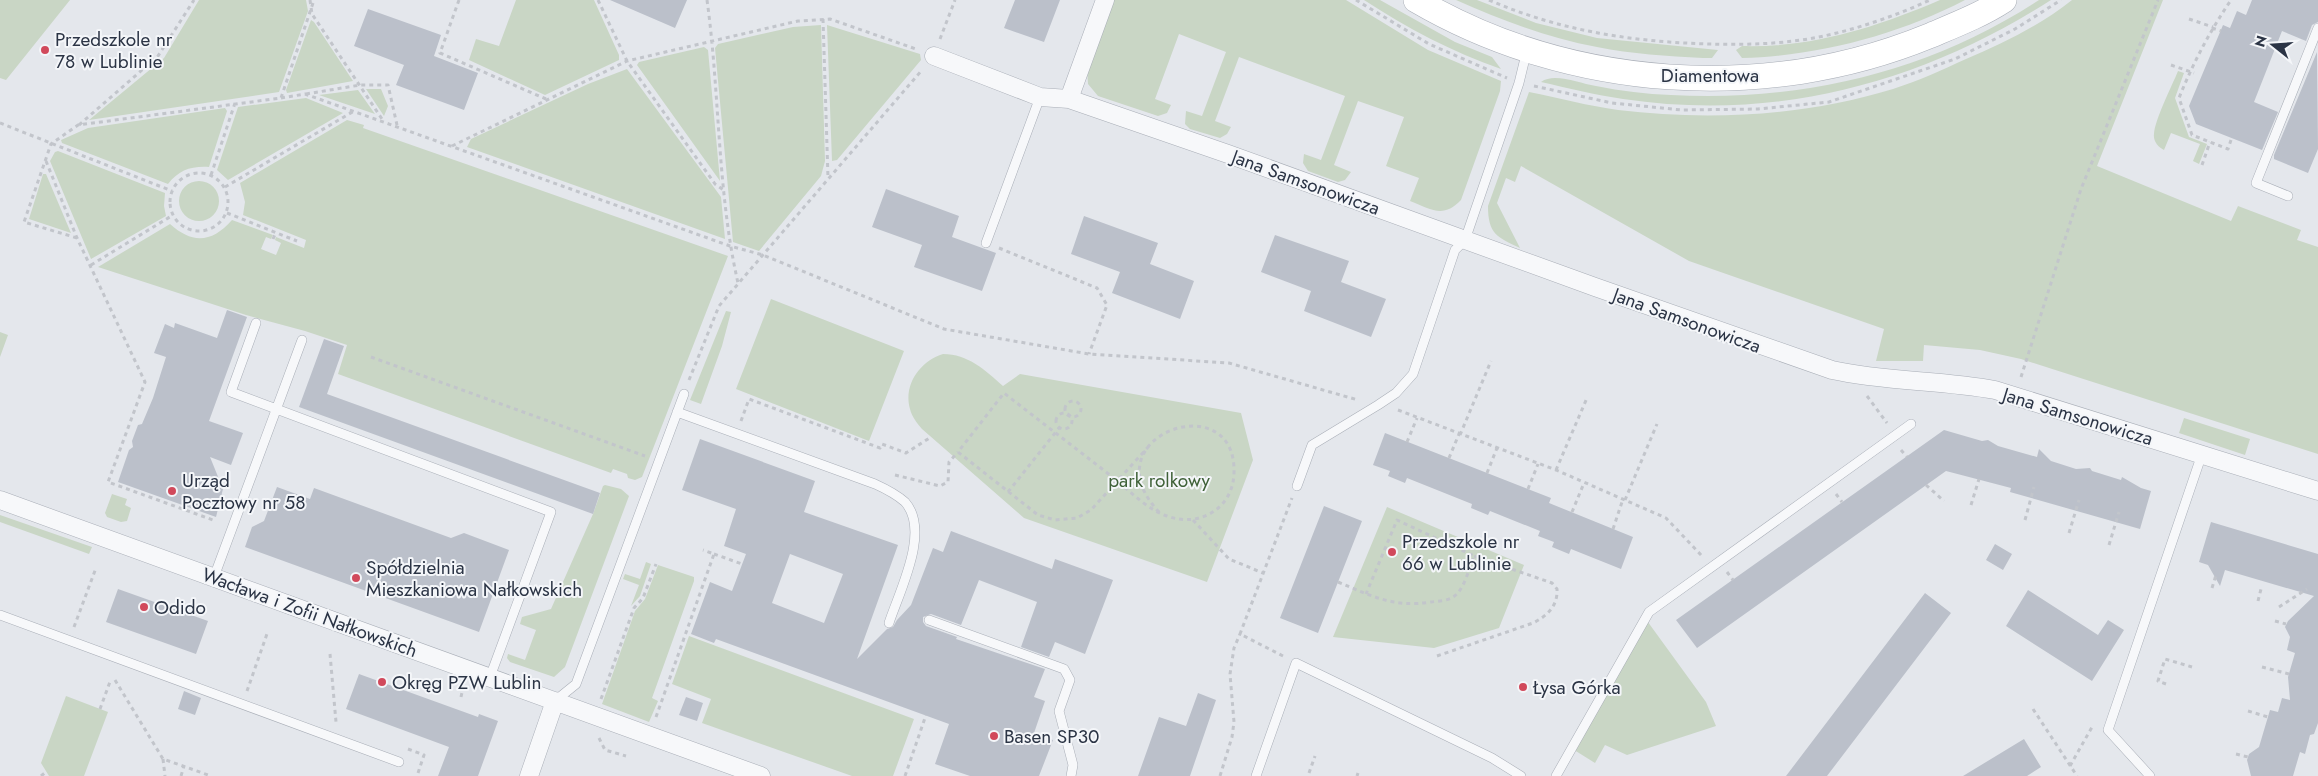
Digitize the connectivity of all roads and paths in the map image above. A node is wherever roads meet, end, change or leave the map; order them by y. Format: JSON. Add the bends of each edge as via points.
{"nodes":[{"id":1,"x":194,"y":0,"type":"edge"},
{"id":2,"x":310,"y":0,"type":"edge"},
{"id":3,"x":314,"y":0,"type":"edge"},
{"id":4,"x":459,"y":0,"type":"edge"},
{"id":5,"x":598,"y":0,"type":"edge"},
{"id":6,"x":707,"y":0,"type":"edge"},
{"id":7,"x":955,"y":0,"type":"edge"},
{"id":8,"x":1105,"y":0,"type":"edge"},
{"id":9,"x":1416,"y":0,"type":"edge"},
{"id":10,"x":1489,"y":0,"type":"edge"},
{"id":11,"x":1930,"y":0,"type":"edge"},
{"id":12,"x":2004,"y":0,"type":"edge"},
{"id":13,"x":2158,"y":0,"type":"edge"},
{"id":14,"x":2231,"y":0,"type":"edge"},
{"id":15,"x":311,"y":8,"type":"junction"},
{"id":16,"x":823,"y":19,"type":"junction"},
{"id":17,"x":2189,"y":19,"type":"dead end"},
{"id":18,"x":2213,"y":27,"type":"junction"},
{"id":19,"x":2318,"y":28,"type":"edge"},
{"id":20,"x":2220,"y":31,"type":"dead end"},
{"id":21,"x":713,"y":42,"type":"junction"},
{"id":22,"x":1527,"y":50,"type":"junction"},
{"id":23,"x":934,"y":56,"type":"junction"},
{"id":24,"x":627,"y":61,"type":"junction"},
{"id":25,"x":2171,"y":65,"type":"dead end"},
{"id":26,"x":2190,"y":71,"type":"junction"},
{"id":27,"x":2194,"y":73,"type":"dead end"},
{"id":28,"x":360,"y":85,"type":"junction"},
{"id":29,"x":306,"y":94,"type":"junction"},
{"id":30,"x":1040,"y":97,"type":"junction"},
{"id":31,"x":281,"y":98,"type":"junction"},
{"id":32,"x":1069,"y":99,"type":"junction"},
{"id":33,"x":547,"y":100,"type":"junction"},
{"id":34,"x":234,"y":102,"type":"junction"},
{"id":35,"x":354,"y":111,"type":"junction"},
{"id":36,"x":382,"y":120,"type":"junction"},
{"id":37,"x":0,"y":123,"type":"edge"},
{"id":38,"x":78,"y":125,"type":"junction"},
{"id":39,"x":396,"y":126,"type":"junction"},
{"id":40,"x":2231,"y":140,"type":"dead end"},
{"id":41,"x":2210,"y":142,"type":"junction"},
{"id":42,"x":51,"y":144,"type":"junction"},
{"id":43,"x":452,"y":146,"type":"junction"},
{"id":44,"x":46,"y":161,"type":"junction"},
{"id":45,"x":2202,"y":165,"type":"dead end"},
{"id":46,"x":210,"y":175,"type":"junction"},
{"id":47,"x":828,"y":179,"type":"junction"},
{"id":48,"x":225,"y":187,"type":"junction"},
{"id":49,"x":172,"y":191,"type":"junction"},
{"id":50,"x":725,"y":191,"type":"junction"},
{"id":51,"x":2288,"y":196,"type":"dead end"},
{"id":52,"x":227,"y":213,"type":"junction"},
{"id":53,"x":173,"y":215,"type":"junction"},
{"id":54,"x":276,"y":232,"type":"junction"},
{"id":55,"x":77,"y":238,"type":"junction"},
{"id":56,"x":273,"y":239,"type":"dead end"},
{"id":57,"x":1465,"y":240,"type":"junction"},
{"id":58,"x":297,"y":241,"type":"dead end"},
{"id":59,"x":986,"y":243,"type":"joint"},
{"id":60,"x":730,"y":246,"type":"junction"},
{"id":61,"x":763,"y":255,"type":"junction"},
{"id":62,"x":91,"y":265,"type":"junction"},
{"id":63,"x":738,"y":284,"type":"junction"},
{"id":64,"x":256,"y":323,"type":"dead end"},
{"id":65,"x":302,"y":340,"type":"dead end"},
{"id":66,"x":1089,"y":354,"type":"junction"},
{"id":67,"x":372,"y":357,"type":"dead end"},
{"id":68,"x":1490,"y":361,"type":"dead end"},
{"id":69,"x":684,"y":394,"type":"joint"},
{"id":70,"x":1865,"y":394,"type":"dead end"},
{"id":71,"x":2015,"y":396,"type":"junction"},
{"id":72,"x":1587,"y":398,"type":"dead end"},
{"id":73,"x":1378,"y":406,"type":"junction"},
{"id":74,"x":276,"y":410,"type":"junction"},
{"id":75,"x":677,"y":412,"type":"junction"},
{"id":76,"x":1069,"y":416,"type":"junction"},
{"id":77,"x":1417,"y":418,"type":"junction"},
{"id":78,"x":1884,"y":418,"type":"dead end"},
{"id":79,"x":742,"y":419,"type":"dead end"},
{"id":80,"x":1657,"y":424,"type":"dead end"},
{"id":81,"x":1911,"y":424,"type":"dead end"},
{"id":82,"x":1059,"y":428,"type":"junction"},
{"id":83,"x":1055,"y":432,"type":"junction"},
{"id":84,"x":1459,"y":434,"type":"junction"},
{"id":85,"x":931,"y":437,"type":"dead end"},
{"id":86,"x":1407,"y":442,"type":"dead end"},
{"id":87,"x":1149,"y":446,"type":"junction"},
{"id":88,"x":1497,"y":448,"type":"junction"},
{"id":89,"x":2202,"y":454,"type":"junction"},
{"id":90,"x":650,"y":458,"type":"dead end"},
{"id":91,"x":1449,"y":458,"type":"dead end"},
{"id":92,"x":1538,"y":464,"type":"junction"},
{"id":93,"x":1556,"y":470,"type":"junction"},
{"id":94,"x":1487,"y":473,"type":"dead end"},
{"id":95,"x":1979,"y":479,"type":"dead end"},
{"id":96,"x":1117,"y":481,"type":"junction"},
{"id":97,"x":1584,"y":483,"type":"junction"},
{"id":98,"x":1926,"y":485,"type":"dead end"},
{"id":99,"x":1296,"y":486,"type":"joint"},
{"id":100,"x":2034,"y":487,"type":"dead end"},
{"id":101,"x":1528,"y":489,"type":"dead end"},
{"id":102,"x":2318,"y":491,"type":"edge"},
{"id":103,"x":1008,"y":492,"type":"junction"},
{"id":104,"x":0,"y":500,"type":"edge"},
{"id":105,"x":1624,"y":500,"type":"junction"},
{"id":106,"x":1944,"y":500,"type":"dead end"},
{"id":107,"x":2079,"y":500,"type":"dead end"},
{"id":108,"x":1971,"y":505,"type":"dead end"},
{"id":109,"x":1572,"y":512,"type":"dead end"},
{"id":110,"x":2119,"y":512,"type":"dead end"},
{"id":111,"x":1161,"y":514,"type":"junction"},
{"id":112,"x":213,"y":520,"type":"dead end"},
{"id":113,"x":1193,"y":520,"type":"junction"},
{"id":114,"x":2025,"y":520,"type":"dead end"},
{"id":115,"x":1612,"y":529,"type":"dead end"},
{"id":116,"x":2069,"y":533,"type":"dead end"},
{"id":117,"x":2109,"y":545,"type":"dead end"},
{"id":118,"x":703,"y":550,"type":"dead end"},
{"id":119,"x":714,"y":554,"type":"junction"},
{"id":120,"x":1474,"y":556,"type":"junction"},
{"id":121,"x":656,"y":564,"type":"dead end"},
{"id":122,"x":742,"y":564,"type":"dead end"},
{"id":123,"x":1712,"y":567,"type":"junction"},
{"id":124,"x":96,"y":568,"type":"dead end"},
{"id":125,"x":1263,"y":573,"type":"junction"},
{"id":126,"x":2216,"y":575,"type":"dead end"},
{"id":127,"x":214,"y":577,"type":"junction"},
{"id":128,"x":1338,"y":582,"type":"dead end"},
{"id":129,"x":2212,"y":588,"type":"dead end"},
{"id":130,"x":2261,"y":589,"type":"dead end"},
{"id":131,"x":2307,"y":589,"type":"dead end"},
{"id":132,"x":1366,"y":594,"type":"junction"},
{"id":133,"x":2258,"y":601,"type":"dead end"},
{"id":134,"x":2279,"y":607,"type":"dead end"},
{"id":135,"x":0,"y":615,"type":"edge"},
{"id":136,"x":930,"y":620,"type":"dead end"},
{"id":137,"x":2275,"y":621,"type":"dead end"},
{"id":138,"x":888,"y":623,"type":"dead end"},
{"id":139,"x":2286,"y":624,"type":"dead end"},
{"id":140,"x":74,"y":627,"type":"dead end"},
{"id":141,"x":268,"y":632,"type":"dead end"},
{"id":142,"x":1240,"y":634,"type":"junction"},
{"id":143,"x":330,"y":654,"type":"dead end"},
{"id":144,"x":1437,"y":656,"type":"dead end"},
{"id":145,"x":1285,"y":657,"type":"dead end"},
{"id":146,"x":2262,"y":667,"type":"dead end"},
{"id":147,"x":2192,"y":668,"type":"dead end"},
{"id":148,"x":2289,"y":674,"type":"dead end"},
{"id":149,"x":490,"y":677,"type":"junction"},
{"id":150,"x":2166,"y":684,"type":"dead end"},
{"id":151,"x":247,"y":691,"type":"dead end"},
{"id":152,"x":555,"y":701,"type":"junction"},
{"id":153,"x":100,"y":709,"type":"dead end"},
{"id":154,"x":2033,"y":710,"type":"dead end"},
{"id":155,"x":2248,"y":711,"type":"dead end"},
{"id":156,"x":926,"y":715,"type":"dead end"},
{"id":157,"x":595,"y":716,"type":"junction"},
{"id":158,"x":2268,"y":716,"type":"dead end"},
{"id":159,"x":2094,"y":724,"type":"dead end"},
{"id":160,"x":345,"y":725,"type":"dead end"},
{"id":161,"x":649,"y":735,"type":"junction"},
{"id":162,"x":598,"y":736,"type":"dead end"},
{"id":163,"x":406,"y":749,"type":"dead end"},
{"id":164,"x":2236,"y":754,"type":"dead end"},
{"id":165,"x":626,"y":756,"type":"dead end"},
{"id":166,"x":1315,"y":756,"type":"dead end"},
{"id":167,"x":2248,"y":757,"type":"dead end"},
{"id":168,"x":163,"y":759,"type":"junction"},
{"id":169,"x":399,"y":762,"type":"dead end"},
{"id":170,"x":184,"y":766,"type":"junction"},
{"id":171,"x":2070,"y":766,"type":"junction"},
{"id":172,"x":46,"y":772,"type":"dead end"},
{"id":173,"x":1309,"y":772,"type":"dead end"},
{"id":174,"x":41,"y":776,"type":"edge"},
{"id":175,"x":165,"y":776,"type":"edge"},
{"id":176,"x":181,"y":776,"type":"edge"},
{"id":177,"x":211,"y":776,"type":"edge"},
{"id":178,"x":417,"y":776,"type":"edge"},
{"id":179,"x":529,"y":776,"type":"edge"},
{"id":180,"x":761,"y":776,"type":"edge"},
{"id":181,"x":905,"y":776,"type":"edge"},
{"id":182,"x":1071,"y":776,"type":"edge"},
{"id":183,"x":1220,"y":776,"type":"edge"},
{"id":184,"x":1256,"y":776,"type":"edge"},
{"id":185,"x":1521,"y":776,"type":"edge"},
{"id":186,"x":1556,"y":776,"type":"edge"},
{"id":187,"x":2077,"y":776,"type":"edge"},
{"id":188,"x":2150,"y":776,"type":"edge"}],
"edges":[{"from":1,"to":38,"type":"path","via":[[158,56]]},
{"from":2,"to":15,"type":"path"},
{"from":3,"to":15,"type":"path"},
{"from":4,"to":33,"type":"path","via":[[440,53]]},
{"from":5,"to":24,"type":"path"},
{"from":6,"to":21,"type":"path"},
{"from":7,"to":23,"type":"path"},
{"from":8,"to":32,"type":"street"},
{"from":9,"to":22,"type":"street","name":"Diamentowa","via":[[1481,33]]},
{"from":10,"to":11,"type":"path","via":[[1560,25],[1614,37],[1672,43],[1753,45],[1827,35],[1870,24]]},
{"from":12,"to":22,"type":"street","name":"Diamentowa","via":[[1966,21],[1899,48],[1834,66],[1764,76],[1639,74],[1595,68]]},
{"from":13,"to":71,"type":"path","via":[[2082,189]]},
{"from":14,"to":18,"type":"path"},
{"from":15,"to":28,"type":"path"},
{"from":15,"to":31,"type":"path"},
{"from":16,"to":21,"type":"path","via":[[798,21]]},
{"from":16,"to":23,"type":"path"},
{"from":16,"to":47,"type":"path"},
{"from":17,"to":18,"type":"path"},
{"from":18,"to":20,"type":"path"},
{"from":18,"to":26,"type":"path"},
{"from":19,"to":51,"type":"lane","via":[[2256,183]]},
{"from":21,"to":24,"type":"path"},
{"from":21,"to":50,"type":"path"},
{"from":22,"to":57,"type":"lane","via":[[1519,83]]},
{"from":23,"to":30,"type":"street","name":"Jana Samsonowicza"},
{"from":23,"to":47,"type":"path"},
{"from":24,"to":33,"type":"path"},
{"from":24,"to":50,"type":"path","via":[[715,184]]},
{"from":25,"to":26,"type":"path"},
{"from":26,"to":27,"type":"path"},
{"from":26,"to":41,"type":"path","via":[[2179,98],[2192,135]]},
{"from":28,"to":29,"type":"path"},
{"from":28,"to":36,"type":"path"},
{"from":28,"to":39,"type":"path","via":[[388,85]]},
{"from":29,"to":31,"type":"path"},
{"from":29,"to":35,"type":"path"},
{"from":30,"to":32,"type":"street","name":"Jana Samsonowicza"},
{"from":30,"to":59,"type":"lane"},
{"from":31,"to":34,"type":"path"},
{"from":32,"to":57,"type":"street","name":"Jana Samsonowicza"},
{"from":33,"to":43,"type":"path"},
{"from":34,"to":38,"type":"path"},
{"from":34,"to":46,"type":"path"},
{"from":35,"to":36,"type":"path"},
{"from":35,"to":48,"type":"path"},
{"from":36,"to":39,"type":"path"},
{"from":37,"to":42,"type":"path"},
{"from":38,"to":42,"type":"path"},
{"from":39,"to":43,"type":"path"},
{"from":40,"to":41,"type":"path","via":[[2228,149],[2220,143]]},
{"from":41,"to":45,"type":"path"},
{"from":42,"to":44,"type":"path"},
{"from":42,"to":49,"type":"path"},
{"from":43,"to":60,"type":"path"},
{"from":44,"to":55,"type":"path"},
{"from":44,"to":55,"type":"path","via":[[33,189],[24,222]]},
{"from":46,"to":48,"type":"path"},
{"from":46,"to":49,"type":"path","via":[[186,176]]},
{"from":47,"to":61,"type":"path"},
{"from":48,"to":52,"type":"path"},
{"from":49,"to":53,"type":"path","via":[[170,206]]},
{"from":50,"to":60,"type":"path"},
{"from":52,"to":53,"type":"path","via":[[220,222],[204,231],[186,228]]},
{"from":52,"to":54,"type":"path"},
{"from":53,"to":62,"type":"path"},
{"from":54,"to":56,"type":"path"},
{"from":54,"to":58,"type":"path"},
{"from":55,"to":62,"type":"path"},
{"from":57,"to":71,"type":"street","name":"Jana Samsonowicza","via":[[1832,370],[1890,379],[1964,384]]},
{"from":57,"to":73,"type":"lane","via":[[1455,250],[1413,374],[1396,393]]},
{"from":59,"to":66,"type":"path","via":[[1096,288],[1107,305]]},
{"from":60,"to":61,"type":"path"},
{"from":60,"to":63,"type":"path"},
{"from":61,"to":63,"type":"path"},
{"from":61,"to":66,"type":"path","via":[[944,329]]},
{"from":62,"to":112,"type":"path","via":[[145,382],[108,482]]},
{"from":63,"to":69,"type":"path","via":[[719,306]]},
{"from":64,"to":74,"type":"lane","via":[[231,392]]},
{"from":65,"to":74,"type":"lane"},
{"from":66,"to":73,"type":"path","via":[[1229,363]]},
{"from":67,"to":90,"type":"path"},
{"from":68,"to":84,"type":"path"},
{"from":69,"to":75,"type":"lane"},
{"from":70,"to":78,"type":"path"},
{"from":71,"to":89,"type":"street","name":"Jana Samsonowicza"},
{"from":72,"to":93,"type":"path"},
{"from":73,"to":77,"type":"path","via":[[1390,406]]},
{"from":73,"to":99,"type":"lane","via":[[1312,445]]},
{"from":74,"to":127,"type":"lane"},
{"from":74,"to":149,"type":"lane","via":[[551,512]]},
{"from":75,"to":138,"type":"lane","via":[[875,484],[906,504],[913,522],[915,547]]},
{"from":75,"to":152,"type":"lane","via":[[576,684]]},
{"from":76,"to":76,"type":"path","via":[[1065,409],[1067,404],[1077,403],[1079,414]]},
{"from":76,"to":82,"type":"path","via":[[1072,422],[1068,428]]},
{"from":76,"to":82,"type":"path","via":[[1061,414],[1056,419]]},
{"from":77,"to":84,"type":"path"},
{"from":77,"to":86,"type":"path"},
{"from":79,"to":85,"type":"path","via":[[749,399],[880,448],[882,444],[906,453]]},
{"from":80,"to":105,"type":"path"},
{"from":81,"to":123,"type":"lane"},
{"from":82,"to":83,"type":"path"},
{"from":83,"to":96,"type":"path"},
{"from":83,"to":103,"type":"path"},
{"from":83,"to":103,"type":"path","via":[[1004,393],[958,452]]},
{"from":84,"to":88,"type":"path"},
{"from":84,"to":91,"type":"path"},
{"from":87,"to":96,"type":"path"},
{"from":87,"to":111,"type":"path","via":[[1142,462],[1141,479],[1150,501]]},
{"from":87,"to":113,"type":"path","via":[[1171,429],[1189,426],[1210,430],[1228,447],[1234,473],[1230,494],[1216,511]]},
{"from":88,"to":92,"type":"path"},
{"from":88,"to":94,"type":"path"},
{"from":89,"to":102,"type":"street","name":"Jana Samsonowicza"},
{"from":89,"to":188,"type":"lane","via":[[2108,730]]},
{"from":92,"to":93,"type":"path"},
{"from":92,"to":101,"type":"path"},
{"from":93,"to":97,"type":"path"},
{"from":95,"to":108,"type":"path"},
{"from":96,"to":103,"type":"path","via":[[1091,510],[1070,519],[1042,517]]},
{"from":96,"to":111,"type":"path"},
{"from":97,"to":105,"type":"path"},
{"from":97,"to":109,"type":"path"},
{"from":98,"to":106,"type":"path"},
{"from":99,"to":125,"type":"path"},
{"from":100,"to":114,"type":"path"},
{"from":104,"to":127,"type":"street","name":"Wacława i Zofii Nałkowskich"},
{"from":105,"to":115,"type":"path"},
{"from":105,"to":123,"type":"path","via":[[1666,518]]},
{"from":107,"to":116,"type":"path"},
{"from":110,"to":117,"type":"path"},
{"from":111,"to":113,"type":"path"},
{"from":113,"to":125,"type":"path","via":[[1229,559]]},
{"from":118,"to":119,"type":"path"},
{"from":119,"to":122,"type":"path"},
{"from":119,"to":161,"type":"path"},
{"from":120,"to":132,"type":"path","via":[[1454,597],[1394,604]]},
{"from":120,"to":132,"type":"path","via":[[1397,520]]},
{"from":120,"to":144,"type":"path","via":[[1552,584],[1556,589],[1554,604],[1543,618],[1533,623]]},
{"from":121,"to":157,"type":"path","via":[[643,598],[634,608]]},
{"from":123,"to":186,"type":"lane","via":[[1649,612]]},
{"from":124,"to":140,"type":"path"},
{"from":125,"to":142,"type":"path"},
{"from":126,"to":129,"type":"path"},
{"from":127,"to":149,"type":"street","name":"Wacława i Zofii Nałkowskich"},
{"from":128,"to":132,"type":"path"},
{"from":130,"to":133,"type":"path"},
{"from":131,"to":134,"type":"path"},
{"from":135,"to":169,"type":"lane"},
{"from":136,"to":182,"type":"lane","via":[[1064,669],[1070,680],[1059,711],[1073,765]]},
{"from":137,"to":139,"type":"path"},
{"from":141,"to":151,"type":"path"},
{"from":142,"to":145,"type":"path"},
{"from":142,"to":183,"type":"path","via":[[1230,674],[1232,737]]},
{"from":143,"to":160,"type":"path","via":[[336,722]]},
{"from":146,"to":148,"type":"path"},
{"from":147,"to":150,"type":"path","via":[[2165,659],[2158,681]]},
{"from":149,"to":152,"type":"street","name":"Wacława i Zofii Nałkowskich"},
{"from":152,"to":157,"type":"street","name":"Wacława i Zofii Nałkowskich"},
{"from":152,"to":179,"type":"street"},
{"from":153,"to":168,"type":"path","via":[[113,680]]},
{"from":154,"to":171,"type":"path"},
{"from":155,"to":158,"type":"path"},
{"from":156,"to":181,"type":"path"},
{"from":157,"to":161,"type":"street","name":"Wacława i Zofii Nałkowskich"},
{"from":159,"to":171,"type":"path"},
{"from":161,"to":180,"type":"street","name":"Wacława i Zofii Nałkowskich"},
{"from":162,"to":165,"type":"path","via":[[605,750]]},
{"from":163,"to":178,"type":"path","via":[[424,755]]},
{"from":164,"to":167,"type":"path"},
{"from":166,"to":173,"type":"path"},
{"from":168,"to":170,"type":"path"},
{"from":168,"to":175,"type":"path"},
{"from":170,"to":176,"type":"path"},
{"from":170,"to":177,"type":"path"},
{"from":171,"to":187,"type":"path"},
{"from":172,"to":174,"type":"path"},
{"from":184,"to":185,"type":"lane","via":[[1296,663],[1492,758]]}]}
